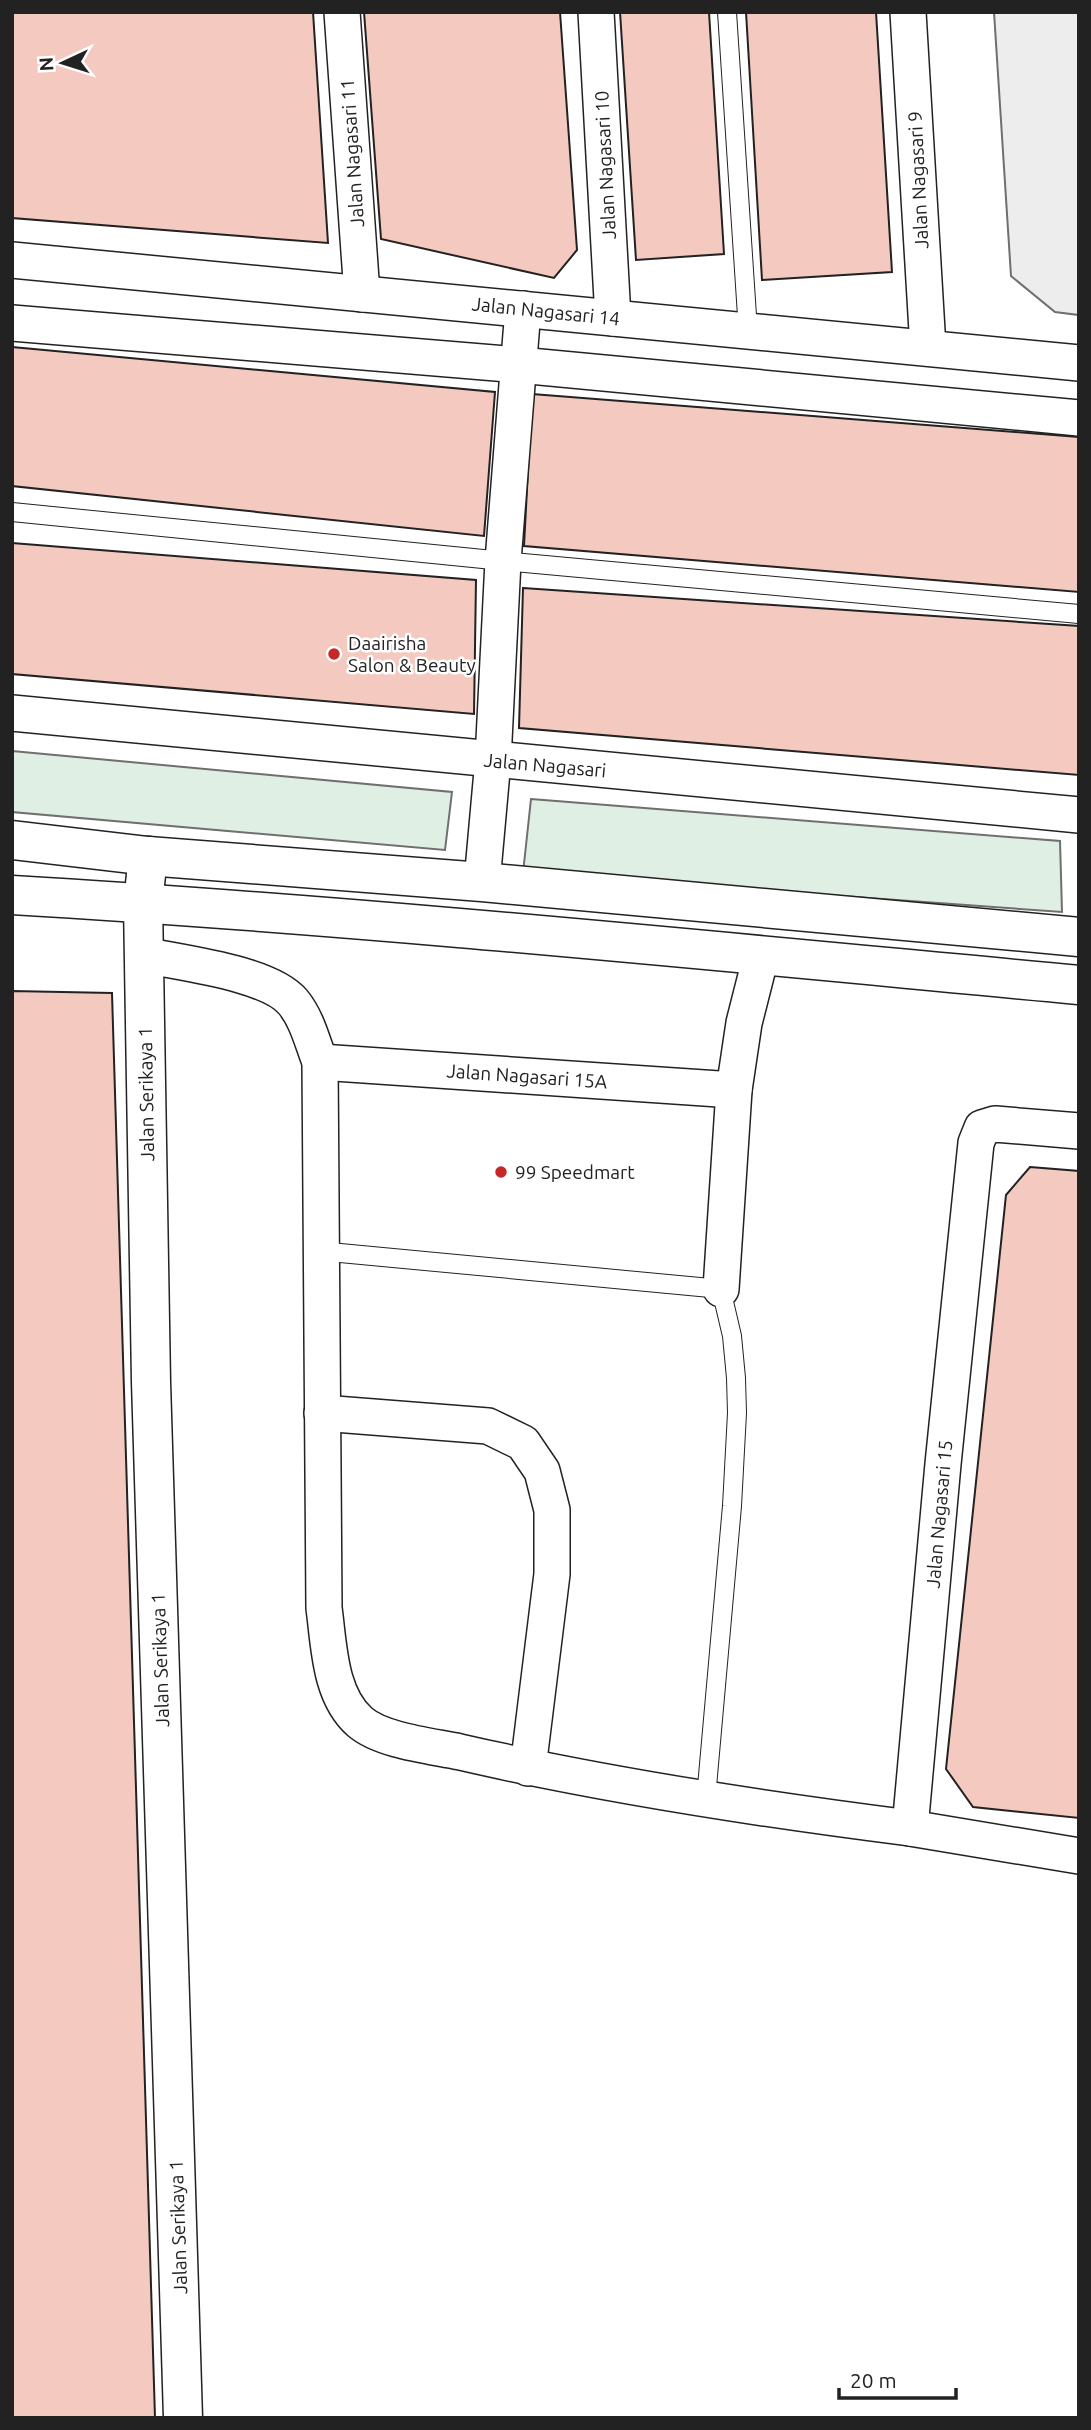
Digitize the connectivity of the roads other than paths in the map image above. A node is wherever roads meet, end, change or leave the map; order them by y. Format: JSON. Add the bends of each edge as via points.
{"nodes":[{"id":1,"x":341,"y":12,"type":"edge"},
{"id":2,"x":596,"y":12,"type":"edge"},
{"id":3,"x":727,"y":12,"type":"edge"},
{"id":4,"x":908,"y":12,"type":"edge"},
{"id":5,"x":12,"y":260,"type":"edge"},
{"id":6,"x":362,"y":294,"type":"junction"},
{"id":7,"x":523,"y":309,"type":"junction"},
{"id":8,"x":613,"y":318,"type":"junction"},
{"id":9,"x":12,"y":323,"type":"edge"},
{"id":10,"x":748,"y":331,"type":"junction"},
{"id":11,"x":928,"y":348,"type":"junction"},
{"id":12,"x":1079,"y":363,"type":"edge"},
{"id":13,"x":519,"y":365,"type":"junction"},
{"id":14,"x":1079,"y":418,"type":"edge"},
{"id":15,"x":12,"y":512,"type":"edge"},
{"id":16,"x":503,"y":561,"type":"junction"},
{"id":17,"x":1079,"y":614,"type":"edge"},
{"id":18,"x":12,"y":713,"type":"edge"},
{"id":19,"x":493,"y":760,"type":"junction"},
{"id":20,"x":1079,"y":815,"type":"edge"},
{"id":21,"x":12,"y":840,"type":"edge"},
{"id":22,"x":148,"y":856,"type":"junction"},
{"id":23,"x":482,"y":882,"type":"junction"},
{"id":24,"x":12,"y":895,"type":"edge"},
{"id":25,"x":143,"y":903,"type":"junction"},
{"id":26,"x":1079,"y":937,"type":"edge"},
{"id":27,"x":144,"y":955,"type":"junction"},
{"id":28,"x":761,"y":956,"type":"junction"},
{"id":29,"x":1079,"y":985,"type":"edge"},
{"id":30,"x":320,"y":1062,"type":"junction"},
{"id":31,"x":734,"y":1090,"type":"junction"},
{"id":32,"x":1079,"y":1131,"type":"edge"},
{"id":33,"x":320,"y":1251,"type":"junction"},
{"id":34,"x":721,"y":1289,"type":"junction"},
{"id":35,"x":322,"y":1412,"type":"junction"},
{"id":36,"x":528,"y":1768,"type":"junction"},
{"id":37,"x":706,"y":1798,"type":"junction"},
{"id":38,"x":910,"y":1828,"type":"junction"},
{"id":39,"x":1079,"y":1856,"type":"edge"},
{"id":40,"x":183,"y":2418,"type":"edge"}],
"edges":[{"from":1,"to":6,"type":"street","name":"Jalan Nagasari 11"},
{"from":2,"to":8,"type":"street","name":"Jalan Nagasari 10"},
{"from":3,"to":10,"type":"lane"},
{"from":4,"to":11,"type":"street","name":"Jalan Nagasari 9"},
{"from":5,"to":6,"type":"street","name":"Jalan Nagasari 14"},
{"from":6,"to":7,"type":"street","name":"Jalan Nagasari 14"},
{"from":7,"to":8,"type":"street","name":"Jalan Nagasari 14"},
{"from":7,"to":13,"type":"street"},
{"from":8,"to":10,"type":"street","name":"Jalan Nagasari 14"},
{"from":9,"to":13,"type":"street"},
{"from":10,"to":11,"type":"street","name":"Jalan Nagasari 14"},
{"from":11,"to":12,"type":"street","name":"Jalan Nagasari 14"},
{"from":13,"to":14,"type":"street"},
{"from":13,"to":16,"type":"street"},
{"from":15,"to":16,"type":"lane"},
{"from":16,"to":17,"type":"lane"},
{"from":16,"to":19,"type":"street"},
{"from":18,"to":19,"type":"street","name":"Jalan Nagasari"},
{"from":19,"to":20,"type":"street","name":"Jalan Nagasari"},
{"from":19,"to":23,"type":"street"},
{"from":21,"to":22,"type":"street"},
{"from":22,"to":23,"type":"street"},
{"from":22,"to":25,"type":"street","name":"Jalan Serikaya 1"},
{"from":23,"to":26,"type":"street"},
{"from":24,"to":25,"type":"street"},
{"from":25,"to":27,"type":"street","name":"Jalan Serikaya 1"},
{"from":25,"to":28,"type":"street"},
{"from":27,"to":30,"type":"street","via":[[255,978],[291,999]]},
{"from":27,"to":40,"type":"street","name":"Jalan Serikaya 1","via":[[152,1409]]},
{"from":28,"to":29,"type":"street"},
{"from":28,"to":31,"type":"street"},
{"from":30,"to":31,"type":"street","name":"Jalan Nagasari 15A"},
{"from":30,"to":33,"type":"street"},
{"from":31,"to":34,"type":"street"},
{"from":32,"to":38,"type":"street","name":"Jalan Nagasari 15","via":[[995,1124],[982,1128],[976,1143]]},
{"from":33,"to":34,"type":"lane"},
{"from":33,"to":35,"type":"street"},
{"from":34,"to":37,"type":"lane","via":[[733,1350],[737,1413]]},
{"from":35,"to":36,"type":"street","via":[[324,1608],[341,1696],[359,1721],[384,1735]]},
{"from":35,"to":36,"type":"street","via":[[488,1426],[523,1443],[542,1471],[552,1510],[552,1574]]},
{"from":36,"to":37,"type":"street"},
{"from":37,"to":38,"type":"street"},
{"from":38,"to":39,"type":"street"}]}
